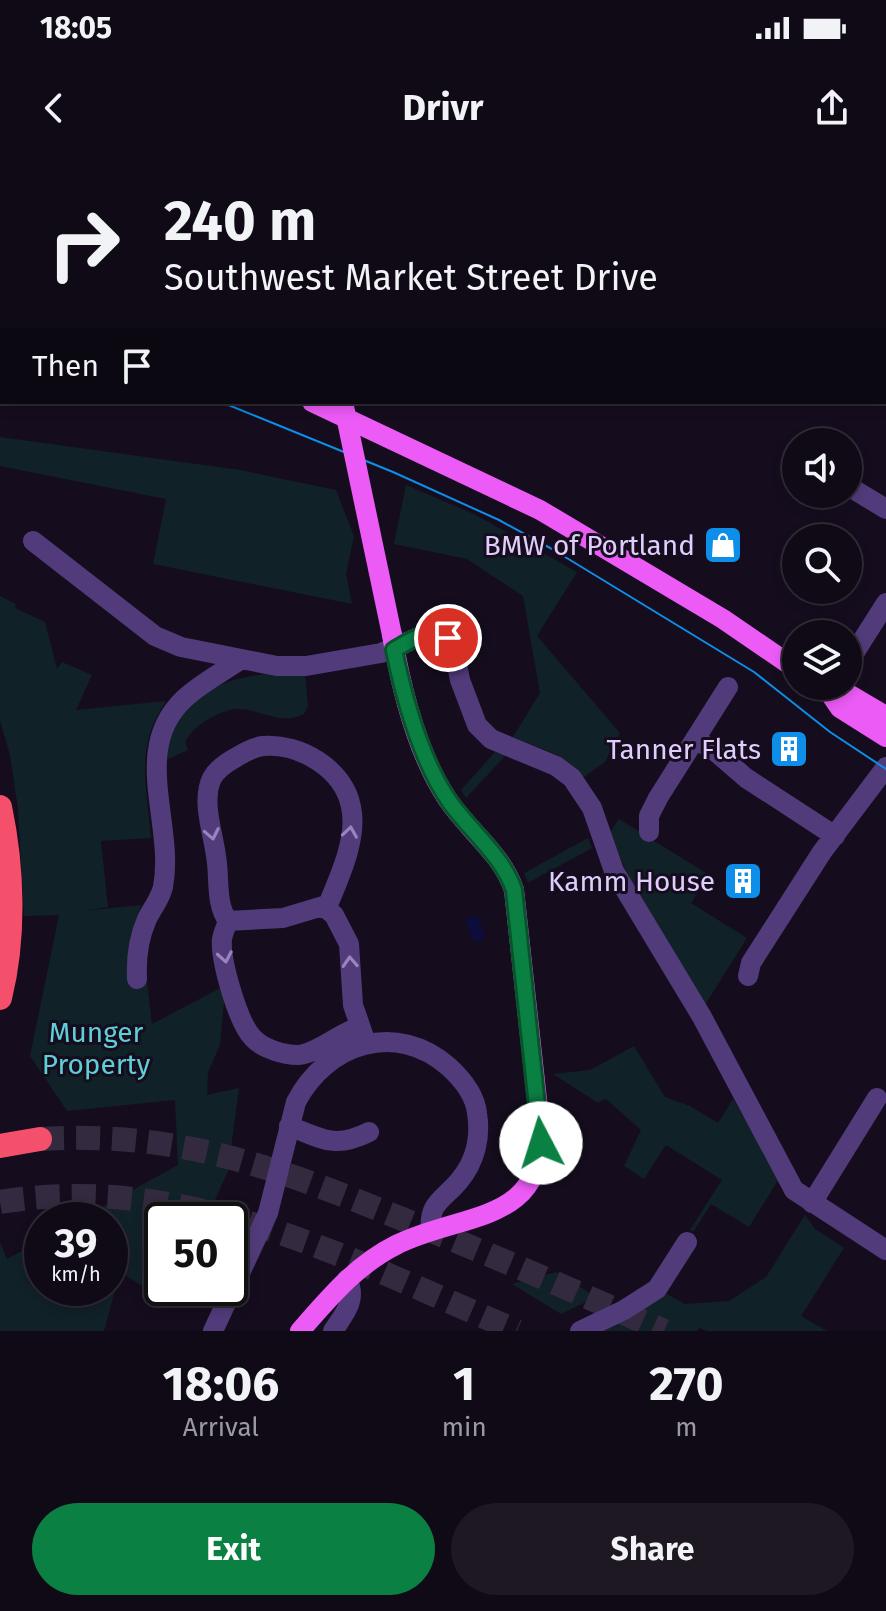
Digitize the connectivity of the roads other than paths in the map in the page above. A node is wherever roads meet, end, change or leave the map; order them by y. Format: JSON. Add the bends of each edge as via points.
{"nodes":[{"id":1,"x":316,"y":404,"type":"edge"},
{"id":2,"x":343,"y":404,"type":"edge"},
{"id":3,"x":862,"y":494,"type":"edge"},
{"id":4,"x":886,"y":509,"type":"edge"},
{"id":5,"x":33,"y":541,"type":"dead end"},
{"id":6,"x":886,"y":603,"type":"edge"},
{"id":7,"x":862,"y":641,"type":"edge"},
{"id":8,"x":393,"y":642,"type":"junction"},
{"id":9,"x":782,"y":659,"type":"edge"},
{"id":10,"x":240,"y":660,"type":"junction"},
{"id":11,"x":728,"y":687,"type":"dead end"},
{"id":12,"x":835,"y":700,"type":"edge"},
{"id":13,"x":859,"y":700,"type":"edge"},
{"id":14,"x":886,"y":716,"type":"edge"},
{"id":15,"x":886,"y":737,"type":"edge"},
{"id":16,"x":695,"y":739,"type":"junction"},
{"id":17,"x":886,"y":767,"type":"edge"},
{"id":18,"x":0,"y":807,"type":"edge"},
{"id":19,"x":649,"y":832,"type":"dead end"},
{"id":20,"x":835,"y":836,"type":"junction"},
{"id":21,"x":327,"y":907,"type":"junction"},
{"id":22,"x":228,"y":921,"type":"junction"},
{"id":23,"x":748,"y":976,"type":"dead end"},
{"id":24,"x":137,"y":979,"type":"dead end"},
{"id":25,"x":0,"y":998,"type":"edge"},
{"id":26,"x":363,"y":1035,"type":"junction"},
{"id":27,"x":877,"y":1098,"type":"dead end"},
{"id":28,"x":289,"y":1126,"type":"junction"},
{"id":29,"x":369,"y":1132,"type":"dead end"},
{"id":30,"x":40,"y":1139,"type":"tunnel mouth"},
{"id":31,"x":0,"y":1146,"type":"edge"},
{"id":32,"x":812,"y":1203,"type":"junction"},
{"id":33,"x":431,"y":1231,"type":"junction"},
{"id":34,"x":687,"y":1242,"type":"dead end"},
{"id":35,"x":886,"y":1250,"type":"edge"},
{"id":36,"x":347,"y":1279,"type":"junction"},
{"id":37,"x":213,"y":1331,"type":"edge"},
{"id":38,"x":300,"y":1331,"type":"edge"},
{"id":39,"x":333,"y":1331,"type":"edge"},
{"id":40,"x":580,"y":1331,"type":"edge"}],
"edges":[{"from":1,"to":9,"type":"main road","via":[[540,510]]},
{"from":2,"to":8,"type":"main road","bridge":true},
{"from":3,"to":4,"type":"street"},
{"from":5,"to":10,"type":"street","via":[[163,640]]},
{"from":6,"to":7,"type":"street"},
{"from":8,"to":10,"type":"street","via":[[332,663],[277,666]]},
{"from":8,"to":32,"type":"street","via":[[440,634],[448,638],[477,725],[491,739],[543,759],[572,778],[592,808],[614,871],[702,1017],[794,1190]]},
{"from":8,"to":33,"type":"main road","via":[[409,709],[443,790],[503,866],[514,890],[541,1135],[538,1169],[523,1193],[492,1211]]},
{"from":10,"to":24,"type":"street","via":[[200,685],[166,722],[155,774],[163,885],[136,953]]},
{"from":11,"to":16,"type":"street"},
{"from":12,"to":15,"type":"main road"},
{"from":13,"to":14,"type":"main road"},
{"from":16,"to":19,"type":"street","via":[[649,816]]},
{"from":16,"to":20,"type":"street"},
{"from":17,"to":20,"type":"street"},
{"from":18,"to":25,"type":"highway","via":[[11,884]]},
{"from":20,"to":23,"type":"street","via":[[751,963]]},
{"from":21,"to":22,"type":"street","via":[[283,918]]},
{"from":21,"to":22,"type":"street","one_way":true,"via":[[351,836],[348,796],[331,770],[312,758],[264,746],[223,765],[209,787],[221,907]]},
{"from":26,"to":21,"type":"street","one_way":true,"via":[[352,997],[349,944]]},
{"from":22,"to":26,"type":"street","one_way":true,"via":[[222,943],[227,970],[245,1028],[256,1041],[286,1054],[305,1054],[348,1030]]},
{"from":26,"to":28,"type":"street","via":[[317,1071],[296,1102]]},
{"from":26,"to":33,"type":"street","via":[[438,1057],[469,1090],[477,1108],[476,1150],[459,1181],[429,1216]]},
{"from":27,"to":32,"type":"street"},
{"from":28,"to":29,"type":"street","via":[[329,1141],[350,1142]]},
{"from":28,"to":37,"type":"street","via":[[268,1213]]},
{"from":30,"to":31,"type":"highway"},
{"from":32,"to":35,"type":"street"},
{"from":33,"to":36,"type":"main road","via":[[370,1260]]},
{"from":34,"to":40,"type":"street","via":[[657,1289]]},
{"from":36,"to":38,"type":"main road"},
{"from":36,"to":39,"type":"street","via":[[351,1301]]}]}
